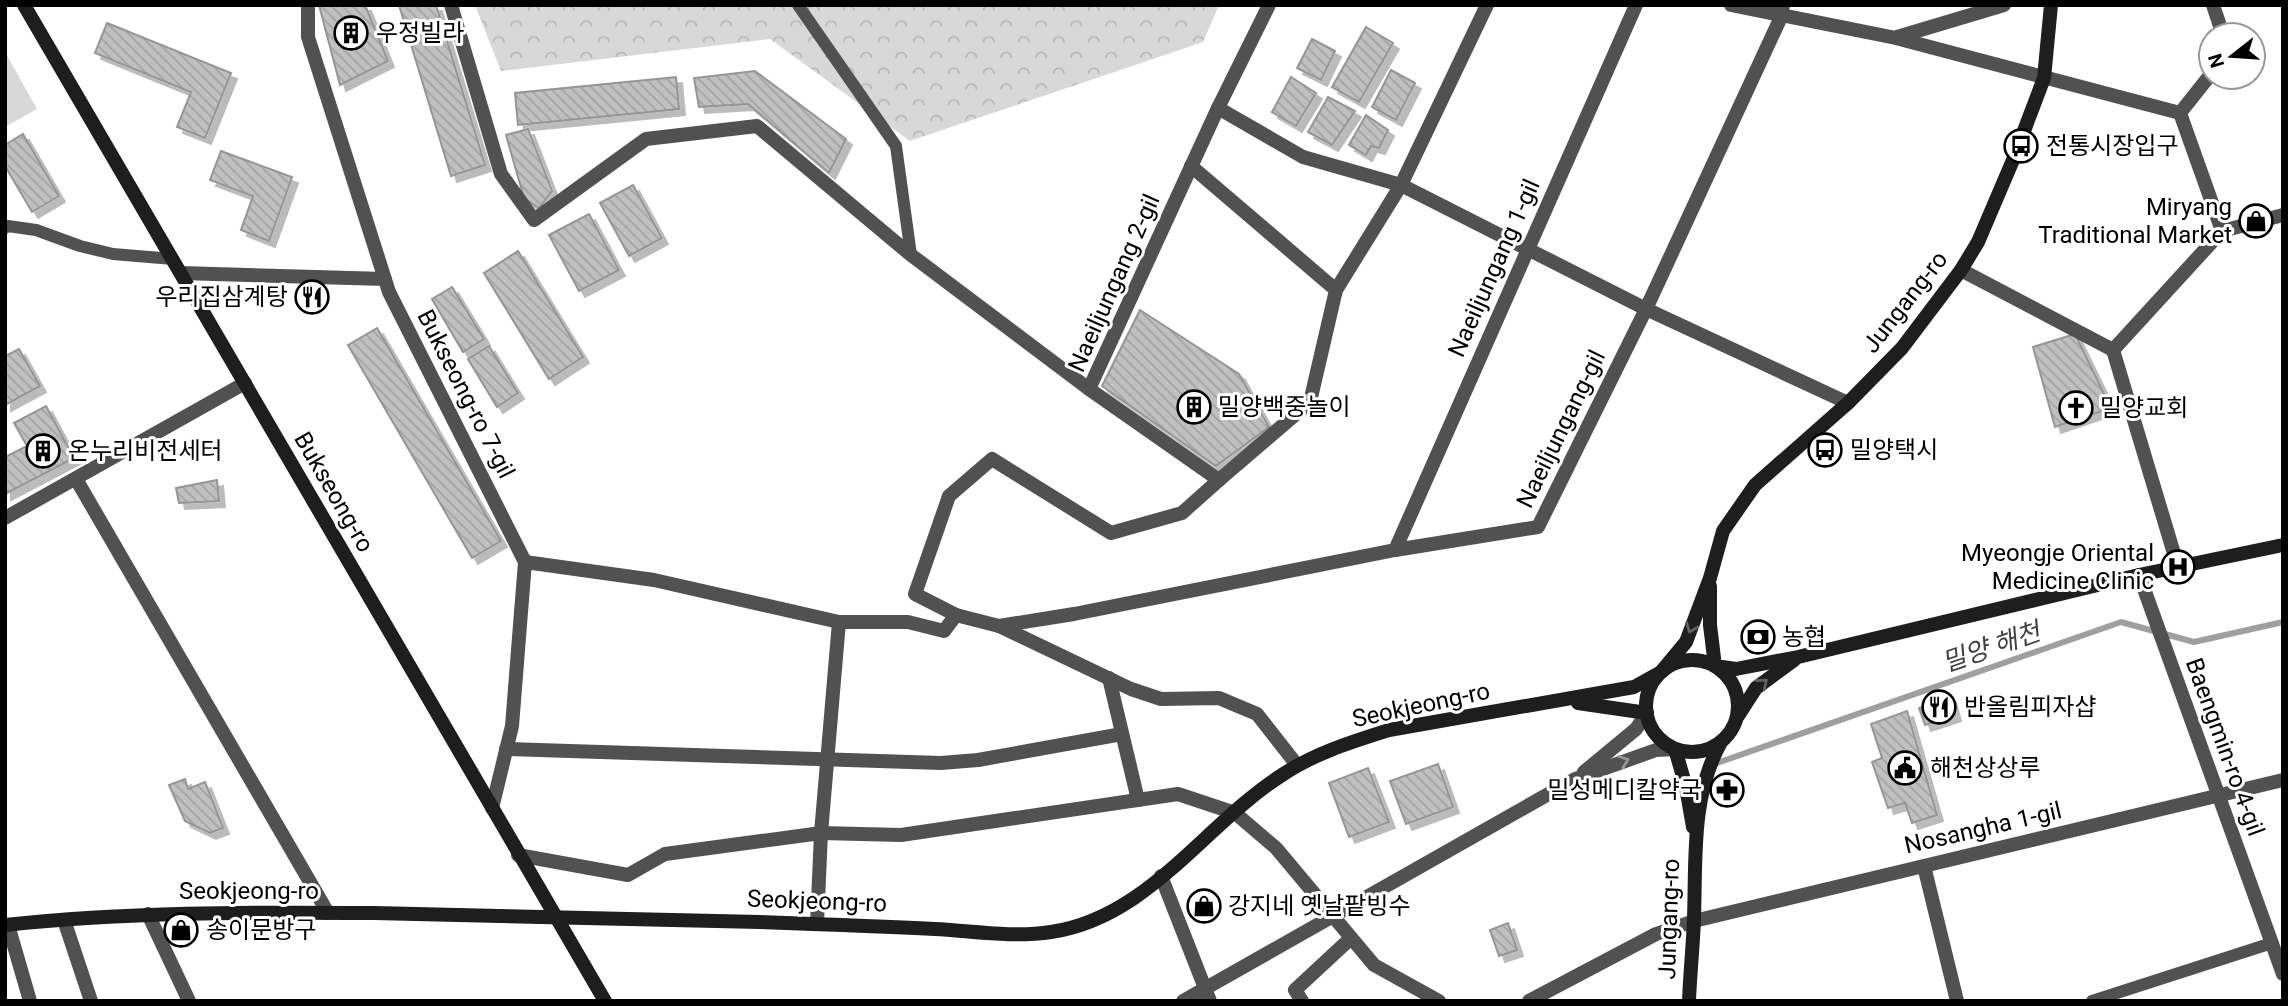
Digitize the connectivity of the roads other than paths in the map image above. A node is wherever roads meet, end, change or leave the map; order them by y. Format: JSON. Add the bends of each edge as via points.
{"nodes":[{"id":1,"x":24,"y":5,"type":"edge"},
{"id":2,"x":308,"y":5,"type":"edge"},
{"id":3,"x":451,"y":5,"type":"edge"},
{"id":4,"x":798,"y":5,"type":"edge"},
{"id":5,"x":1269,"y":5,"type":"edge"},
{"id":6,"x":1487,"y":5,"type":"edge"},
{"id":7,"x":1636,"y":5,"type":"edge"},
{"id":8,"x":1731,"y":5,"type":"edge"},
{"id":9,"x":2004,"y":5,"type":"edge"},
{"id":10,"x":2051,"y":5,"type":"edge"},
{"id":11,"x":1782,"y":11,"type":"edge"},
{"id":12,"x":1896,"y":38,"type":"junction"},
{"id":13,"x":2044,"y":78,"type":"junction"},
{"id":14,"x":2197,"y":91,"type":"edge"},
{"id":15,"x":1218,"y":108,"type":"junction"},
{"id":16,"x":2180,"y":113,"type":"junction"},
{"id":17,"x":1191,"y":166,"type":"junction"},
{"id":18,"x":1401,"y":185,"type":"junction"},
{"id":19,"x":2283,"y":215,"type":"edge"},
{"id":20,"x":5,"y":228,"type":"edge"},
{"id":21,"x":2222,"y":231,"type":"junction"},
{"id":22,"x":1527,"y":248,"type":"junction"},
{"id":23,"x":911,"y":255,"type":"junction"},
{"id":24,"x":173,"y":258,"type":"junction"},
{"id":25,"x":1962,"y":270,"type":"junction"},
{"id":26,"x":181,"y":273,"type":"junction"},
{"id":27,"x":385,"y":279,"type":"junction"},
{"id":28,"x":1336,"y":290,"type":"junction"},
{"id":29,"x":1646,"y":309,"type":"junction"},
{"id":30,"x":2113,"y":350,"type":"junction"},
{"id":31,"x":245,"y":383,"type":"junction"},
{"id":32,"x":1089,"y":389,"type":"junction"},
{"id":33,"x":1848,"y":403,"type":"junction"},
{"id":34,"x":76,"y":479,"type":"junction"},
{"id":35,"x":1219,"y":480,"type":"junction"},
{"id":36,"x":5,"y":518,"type":"edge"},
{"id":37,"x":2283,"y":545,"type":"edge"},
{"id":38,"x":1395,"y":550,"type":"junction"},
{"id":39,"x":525,"y":562,"type":"junction"},
{"id":40,"x":2178,"y":567,"type":"junction"},
{"id":41,"x":1710,"y":578,"type":"junction"},
{"id":42,"x":2141,"y":580,"type":"junction"},
{"id":43,"x":956,"y":615,"type":"junction"},
{"id":44,"x":839,"y":622,"type":"junction"},
{"id":45,"x":999,"y":626,"type":"junction"},
{"id":46,"x":1798,"y":657,"type":"junction"},
{"id":47,"x":1715,"y":666,"type":"junction"},
{"id":48,"x":1661,"y":672,"type":"junction"},
{"id":49,"x":1109,"y":678,"type":"junction"},
{"id":50,"x":1563,"y":701,"type":"junction"},
{"id":51,"x":1647,"y":713,"type":"junction"},
{"id":52,"x":1737,"y":717,"type":"junction"},
{"id":53,"x":1122,"y":734,"type":"junction"},
{"id":54,"x":1720,"y":743,"type":"junction"},
{"id":55,"x":506,"y":749,"type":"junction"},
{"id":56,"x":1675,"y":749,"type":"junction"},
{"id":57,"x":828,"y":758,"type":"junction"},
{"id":58,"x":1297,"y":765,"type":"junction"},
{"id":59,"x":1575,"y":779,"type":"junction"},
{"id":60,"x":2283,"y":780,"type":"edge"},
{"id":61,"x":2217,"y":796,"type":"junction"},
{"id":62,"x":1138,"y":800,"type":"junction"},
{"id":63,"x":492,"y":808,"type":"junction"},
{"id":64,"x":1235,"y":813,"type":"junction"},
{"id":65,"x":821,"y":834,"type":"junction"},
{"id":66,"x":1695,"y":839,"type":"junction"},
{"id":67,"x":519,"y":855,"type":"junction"},
{"id":68,"x":1924,"y":866,"type":"junction"},
{"id":69,"x":1161,"y":876,"type":"junction"},
{"id":70,"x":328,"y":913,"type":"junction"},
{"id":71,"x":148,"y":914,"type":"junction"},
{"id":72,"x":554,"y":915,"type":"junction"},
{"id":73,"x":1333,"y":916,"type":"junction"},
{"id":74,"x":64,"y":920,"type":"junction"},
{"id":75,"x":1694,"y":921,"type":"junction"},
{"id":76,"x":817,"y":924,"type":"junction"},
{"id":77,"x":6,"y":925,"type":"edge"},
{"id":78,"x":1351,"y":938,"type":"junction"},
{"id":79,"x":2272,"y":943,"type":"junction"},
{"id":80,"x":2283,"y":974,"type":"edge"},
{"id":81,"x":1208,"y":994,"type":"edge"},
{"id":82,"x":1298,"y":995,"type":"edge"},
{"id":83,"x":1551,"y":995,"type":"edge"},
{"id":84,"x":30,"y":1001,"type":"edge"},
{"id":85,"x":91,"y":1001,"type":"edge"},
{"id":86,"x":189,"y":1001,"type":"edge"},
{"id":87,"x":605,"y":1001,"type":"edge"},
{"id":88,"x":1183,"y":1001,"type":"edge"},
{"id":89,"x":1283,"y":1001,"type":"edge"},
{"id":90,"x":1439,"y":1001,"type":"edge"},
{"id":91,"x":1529,"y":1001,"type":"edge"},
{"id":92,"x":1689,"y":1001,"type":"edge"},
{"id":93,"x":1957,"y":1001,"type":"edge"},
{"id":94,"x":2092,"y":1001,"type":"edge"}],
"edges":[{"from":1,"to":24,"type":"street","name":"Bukseong-ro"},
{"from":2,"to":27,"type":"street","name":"Bukseong-ro 7-gil","via":[[308,37]]},
{"from":3,"to":23,"type":"street","via":[[501,174],[534,220],[646,139],[757,126]]},
{"from":4,"to":23,"type":"lane","via":[[896,146]]},
{"from":5,"to":15,"type":"street","name":"Naeiljungang 2-gil"},
{"from":6,"to":18,"type":"street"},
{"from":7,"to":22,"type":"street","name":"Naeiljungang 1-gil"},
{"from":8,"to":11,"type":"street"},
{"from":9,"to":12,"type":"street"},
{"from":10,"to":13,"type":"street","name":"Jungang-ro"},
{"from":11,"to":12,"type":"street"},
{"from":11,"to":29,"type":"street","name":"Naeiljungang-gil"},
{"from":12,"to":13,"type":"street"},
{"from":13,"to":16,"type":"street"},
{"from":13,"to":25,"type":"street","name":"Jungang-ro","via":[[1978,242]]},
{"from":14,"to":16,"type":"street"},
{"from":15,"to":17,"type":"street","name":"Naeiljungang 2-gil"},
{"from":15,"to":18,"type":"street","via":[[1303,157]]},
{"from":16,"to":21,"type":"street"},
{"from":17,"to":28,"type":"street"},
{"from":17,"to":32,"type":"street","name":"Naeiljungang 2-gil"},
{"from":18,"to":22,"type":"street"},
{"from":18,"to":28,"type":"street"},
{"from":19,"to":21,"type":"street"},
{"from":20,"to":24,"type":"lane","via":[[36,230],[113,254]]},
{"from":21,"to":30,"type":"street"},
{"from":22,"to":29,"type":"street"},
{"from":22,"to":38,"type":"street","name":"Naeiljungang 1-gil"},
{"from":23,"to":32,"type":"street"},
{"from":24,"to":26,"type":"street","name":"Bukseong-ro"},
{"from":25,"to":30,"type":"street"},
{"from":25,"to":33,"type":"street","name":"Jungang-ro","via":[[1902,348]]},
{"from":26,"to":27,"type":"street"},
{"from":26,"to":31,"type":"street","name":"Bukseong-ro"},
{"from":27,"to":39,"type":"street","name":"Bukseong-ro 7-gil"},
{"from":28,"to":35,"type":"street","via":[[1310,402]]},
{"from":29,"to":33,"type":"street"},
{"from":29,"to":38,"type":"street","name":"Naeiljungang-gil","via":[[1538,527]]},
{"from":30,"to":40,"type":"street"},
{"from":31,"to":34,"type":"street"},
{"from":31,"to":63,"type":"street","name":"Bukseong-ro"},
{"from":32,"to":35,"type":"street","name":"Naeiljungang 2-gil"},
{"from":33,"to":41,"type":"street","name":"Jungang-ro","via":[[1755,485],[1723,531]]},
{"from":34,"to":36,"type":"street"},
{"from":34,"to":70,"type":"street"},
{"from":35,"to":43,"type":"street","via":[[1182,513],[1111,533],[992,459],[949,495],[915,594]]},
{"from":37,"to":40,"type":"street"},
{"from":38,"to":45,"type":"street","name":"Naeiljungang-gil"},
{"from":39,"to":44,"type":"street","via":[[654,580]]},
{"from":39,"to":55,"type":"street","via":[[512,726]]},
{"from":40,"to":42,"type":"street"},
{"from":41,"to":47,"type":"street"},
{"from":41,"to":48,"type":"street","one_way":true,"via":[[1686,642]]},
{"from":42,"to":46,"type":"street"},
{"from":42,"to":61,"type":"street","name":"Baengmin-ro 4-gil"},
{"from":43,"to":44,"type":"street","via":[[944,631],[908,622]]},
{"from":43,"to":45,"type":"street"},
{"from":44,"to":57,"type":"street"},
{"from":45,"to":49,"type":"street"},
{"from":46,"to":47,"type":"street","via":[[1736,669]]},
{"from":52,"to":46,"type":"street","one_way":true,"via":[[1756,688]]},
{"from":47,"to":48,"type":"street","via":[[1687,660]]},
{"from":47,"to":52,"type":"street","via":[[1734,687]]},
{"from":48,"to":50,"type":"street","name":"Seokjeong-ro","via":[[1634,687]]},
{"from":48,"to":51,"type":"street","via":[[1647,697]]},
{"from":49,"to":53,"type":"street"},
{"from":49,"to":58,"type":"street","via":[[1161,698],[1219,698],[1257,714]]},
{"from":50,"to":51,"type":"street"},
{"from":50,"to":58,"type":"street","name":"Seokjeong-ro","via":[[1388,730]]},
{"from":51,"to":56,"type":"street","via":[[1652,728]]},
{"from":51,"to":59,"type":"street","via":[[1636,729]]},
{"from":52,"to":54,"type":"street"},
{"from":53,"to":57,"type":"street","via":[[978,760]]},
{"from":53,"to":62,"type":"street"},
{"from":54,"to":56,"type":"street","via":[[1706,750]]},
{"from":54,"to":66,"type":"street","via":[[1710,762]]},
{"from":55,"to":57,"type":"street"},
{"from":55,"to":63,"type":"street"},
{"from":59,"to":56,"type":"street","one_way":true,"via":[[1656,750]]},
{"from":56,"to":66,"type":"street"},
{"from":57,"to":65,"type":"street"},
{"from":58,"to":64,"type":"street","name":"Seokjeong-ro"},
{"from":59,"to":73,"type":"street"},
{"from":60,"to":61,"type":"street","name":"Nosangha 1-gil"},
{"from":61,"to":68,"type":"street","name":"Nosangha 1-gil"},
{"from":61,"to":79,"type":"street","name":"Baengmin-ro 4-gil"},
{"from":62,"to":64,"type":"street","via":[[1178,794]]},
{"from":62,"to":65,"type":"street","via":[[901,835]]},
{"from":63,"to":67,"type":"street","name":"Bukseong-ro"},
{"from":64,"to":69,"type":"street","name":"Seokjeong-ro"},
{"from":64,"to":73,"type":"street","via":[[1276,848]]},
{"from":65,"to":67,"type":"street","via":[[665,854],[628,875]]},
{"from":65,"to":76,"type":"street"},
{"from":66,"to":75,"type":"street","name":"Jungang-ro"},
{"from":67,"to":72,"type":"street","name":"Bukseong-ro"},
{"from":68,"to":75,"type":"street","name":"Nosangha 1-gil"},
{"from":68,"to":93,"type":"street"},
{"from":69,"to":76,"type":"street","name":"Seokjeong-ro","via":[[1106,916],[1050,932]]},
{"from":69,"to":81,"type":"street"},
{"from":70,"to":71,"type":"street","name":"Seokjeong-ro"},
{"from":70,"to":72,"type":"street","name":"Seokjeong-ro"},
{"from":71,"to":74,"type":"street","name":"Seokjeong-ro"},
{"from":71,"to":86,"type":"street"},
{"from":72,"to":76,"type":"street","name":"Seokjeong-ro"},
{"from":72,"to":87,"type":"street","name":"Bukseong-ro"},
{"from":73,"to":78,"type":"street"},
{"from":73,"to":81,"type":"street"},
{"from":74,"to":77,"type":"street","name":"Seokjeong-ro"},
{"from":74,"to":85,"type":"street"},
{"from":75,"to":83,"type":"street","name":"Nosangha 1-gil","via":[[1656,933]]},
{"from":75,"to":92,"type":"street","name":"Jungang-ro"},
{"from":77,"to":84,"type":"street"},
{"from":78,"to":82,"type":"street"},
{"from":78,"to":90,"type":"street","via":[[1374,965]]},
{"from":79,"to":80,"type":"street","name":"Baengmin-ro 4-gil"},
{"from":79,"to":94,"type":"lane"},
{"from":81,"to":88,"type":"street"},
{"from":82,"to":89,"type":"street"},
{"from":83,"to":91,"type":"street","name":"Nosangha 1-gil"}]}
